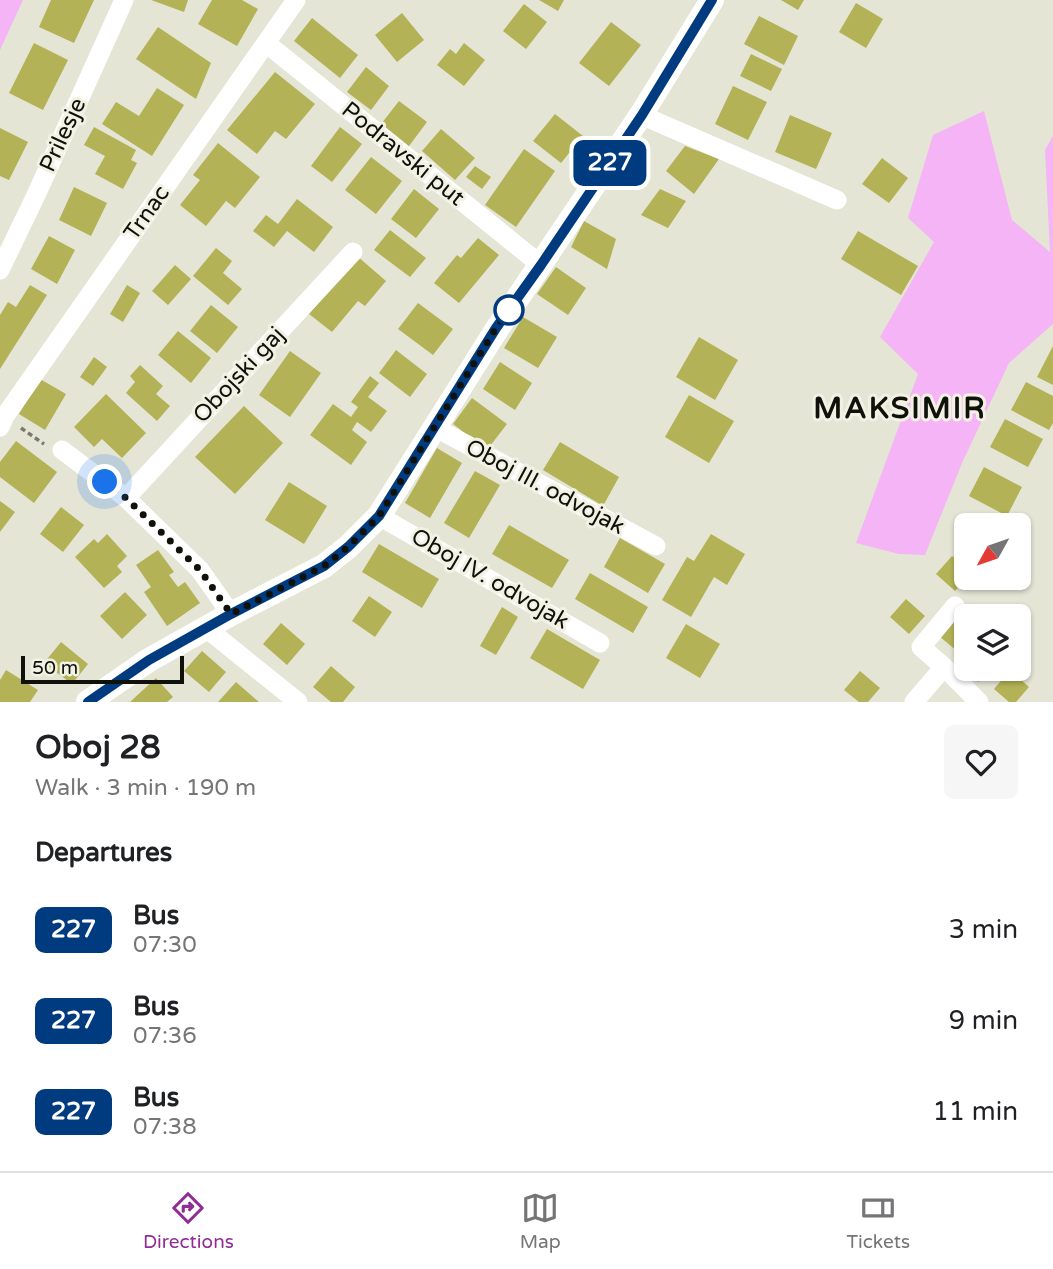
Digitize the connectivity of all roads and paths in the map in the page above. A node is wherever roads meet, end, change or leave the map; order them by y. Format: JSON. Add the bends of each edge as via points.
{"nodes":[{"id":1,"x":124,"y":0,"type":"edge"},
{"id":2,"x":296,"y":0,"type":"edge"},
{"id":3,"x":712,"y":0,"type":"edge"},
{"id":4,"x":265,"y":43,"type":"junction"},
{"id":5,"x":642,"y":115,"type":"junction"},
{"id":6,"x":837,"y":200,"type":"dead end"},
{"id":7,"x":353,"y":252,"type":"dead end"},
{"id":8,"x":541,"y":265,"type":"junction"},
{"id":9,"x":0,"y":270,"type":"edge"},
{"id":10,"x":2,"y":419,"type":"edge"},
{"id":11,"x":434,"y":427,"type":"junction"},
{"id":12,"x":62,"y":450,"type":"joint"},
{"id":13,"x":126,"y":498,"type":"junction"},
{"id":14,"x":379,"y":516,"type":"junction"},
{"id":15,"x":656,"y":546,"type":"dead end"},
{"id":16,"x":954,"y":607,"type":"edge"},
{"id":17,"x":231,"y":614,"type":"junction"},
{"id":18,"x":206,"y":628,"type":"junction"},
{"id":19,"x":600,"y":643,"type":"dead end"},
{"id":20,"x":944,"y":667,"type":"junction"},
{"id":21,"x":88,"y":702,"type":"edge"},
{"id":22,"x":298,"y":702,"type":"edge"},
{"id":23,"x":914,"y":702,"type":"edge"},
{"id":24,"x":979,"y":702,"type":"edge"}],
"edges":[{"from":1,"to":9,"type":"street","name":"Prilesje"},
{"from":2,"to":4,"type":"street","name":"Trnac"},
{"from":3,"to":5,"type":"street"},
{"from":4,"to":8,"type":"street","name":"Podravski put"},
{"from":4,"to":10,"type":"street","name":"Trnac"},
{"from":5,"to":6,"type":"street"},
{"from":5,"to":8,"type":"street"},
{"from":7,"to":13,"type":"street","name":"Obojski gaj"},
{"from":8,"to":11,"type":"street"},
{"from":10,"to":12,"type":"path","via":[[46,446]]},
{"from":11,"to":14,"type":"street"},
{"from":11,"to":15,"type":"street","name":"Oboj III. odvojak"},
{"from":12,"to":13,"type":"street"},
{"from":13,"to":17,"type":"street","via":[[200,570]]},
{"from":14,"to":17,"type":"street","via":[[324,566]]},
{"from":14,"to":19,"type":"street","name":"Oboj IV. odvojak"},
{"from":16,"to":20,"type":"street","via":[[921,647]]},
{"from":17,"to":18,"type":"street"},
{"from":18,"to":21,"type":"street"},
{"from":18,"to":22,"type":"street"},
{"from":20,"to":23,"type":"street"},
{"from":20,"to":24,"type":"street"}]}
